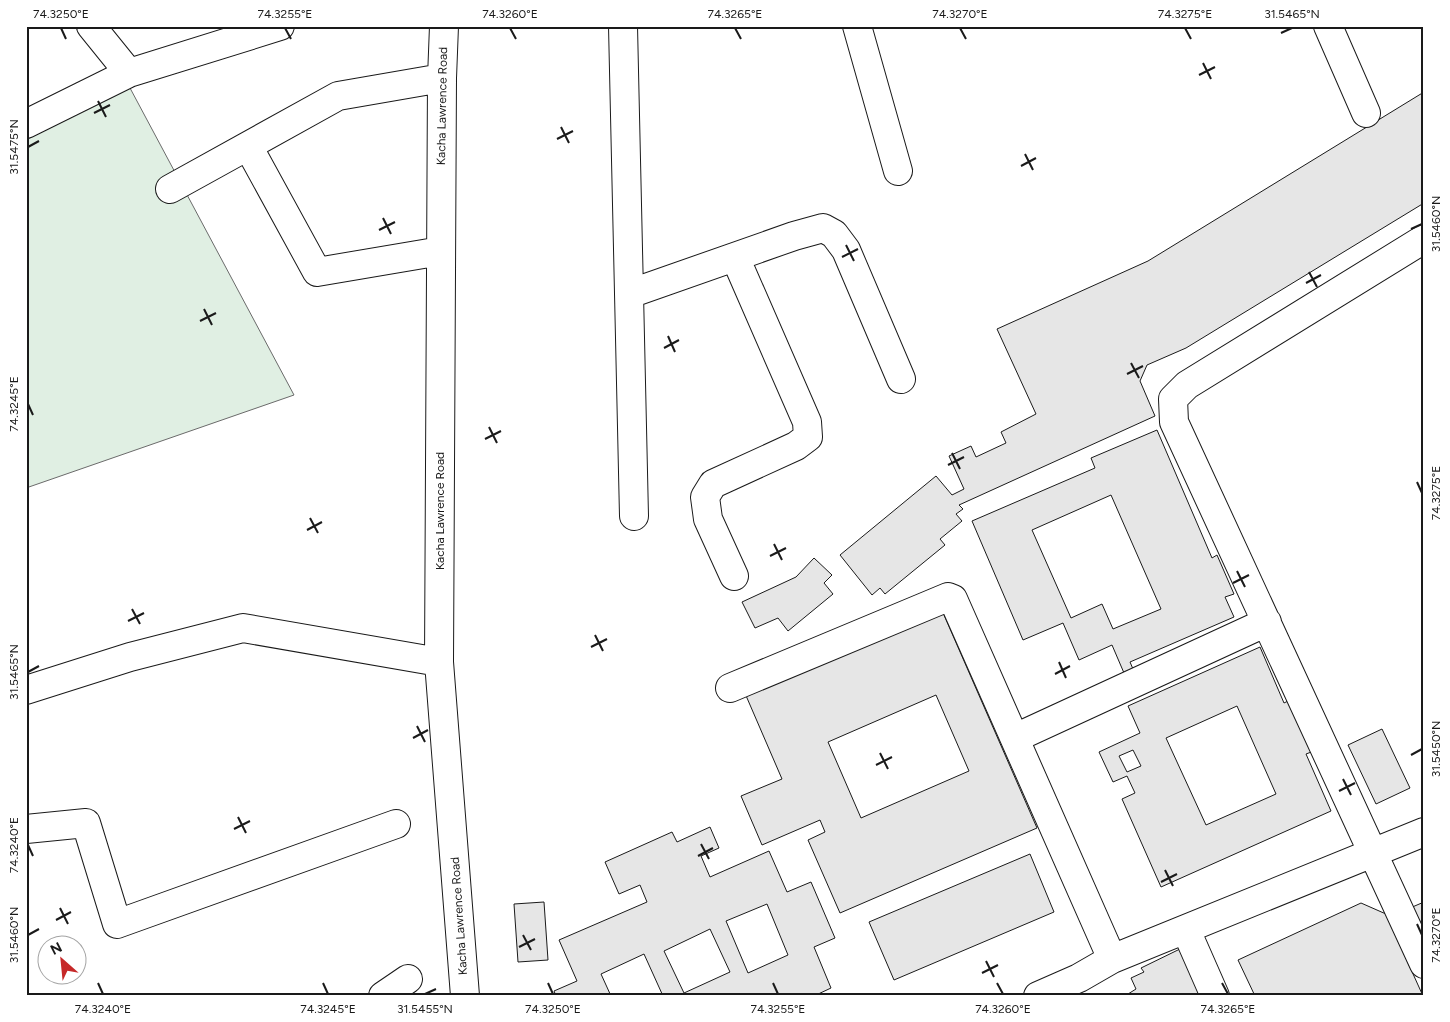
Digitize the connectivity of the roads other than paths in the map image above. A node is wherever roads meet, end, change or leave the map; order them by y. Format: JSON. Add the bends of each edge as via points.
{"nodes":[{"id":1,"x":91,"y":26,"type":"edge"},
{"id":2,"x":280,"y":26,"type":"edge"},
{"id":3,"x":444,"y":26,"type":"edge"},
{"id":4,"x":623,"y":26,"type":"edge"},
{"id":5,"x":857,"y":26,"type":"edge"},
{"id":6,"x":1328,"y":26,"type":"edge"},
{"id":7,"x":129,"y":74,"type":"junction"},
{"id":8,"x":442,"y":78,"type":"junction"},
{"id":9,"x":1366,"y":113,"type":"dead end"},
{"id":10,"x":26,"y":124,"type":"edge"},
{"id":11,"x":248,"y":146,"type":"junction"},
{"id":12,"x":898,"y":171,"type":"dead end"},
{"id":13,"x":170,"y":188,"type":"dead end"},
{"id":14,"x":1424,"y":239,"type":"edge"},
{"id":15,"x":441,"y":251,"type":"junction"},
{"id":16,"x":735,"y":257,"type":"junction"},
{"id":17,"x":629,"y":294,"type":"junction"},
{"id":18,"x":901,"y":379,"type":"dead end"},
{"id":19,"x":634,"y":516,"type":"dead end"},
{"id":20,"x":734,"y":576,"type":"dead end"},
{"id":21,"x":1267,"y":622,"type":"junction"},
{"id":22,"x":440,"y":662,"type":"junction"},
{"id":23,"x":730,"y":688,"type":"dead end"},
{"id":24,"x":26,"y":690,"type":"edge"},
{"id":25,"x":1015,"y":738,"type":"junction"},
{"id":26,"x":396,"y":824,"type":"dead end"},
{"id":27,"x":26,"y":829,"type":"edge"},
{"id":28,"x":1424,"y":832,"type":"edge"},
{"id":29,"x":1374,"y":853,"type":"junction"},
{"id":30,"x":1186,"y":930,"type":"junction"},
{"id":31,"x":1112,"y":959,"type":"junction"},
{"id":32,"x":1424,"y":964,"type":"edge"},
{"id":33,"x":408,"y":979,"type":"dead end"},
{"id":34,"x":1083,"y":987,"type":"edge"},
{"id":35,"x":383,"y":996,"type":"edge"},
{"id":36,"x":465,"y":996,"type":"edge"},
{"id":37,"x":1038,"y":996,"type":"edge"},
{"id":38,"x":1215,"y":996,"type":"edge"}],
"edges":[{"from":1,"to":7,"type":"street"},
{"from":2,"to":7,"type":"street"},
{"from":3,"to":8,"type":"street","name":"Kacha Lawrence Road"},
{"from":4,"to":17,"type":"street"},
{"from":5,"to":12,"type":"street"},
{"from":6,"to":9,"type":"street"},
{"from":7,"to":10,"type":"street"},
{"from":8,"to":11,"type":"street","via":[[338,96]]},
{"from":8,"to":15,"type":"street","name":"Kacha Lawrence Road"},
{"from":11,"to":13,"type":"street"},
{"from":11,"to":15,"type":"street","via":[[317,272]]},
{"from":14,"to":21,"type":"street","via":[[1187,385],[1173,399],[1174,422]]},
{"from":15,"to":22,"type":"street","name":"Kacha Lawrence Road"},
{"from":16,"to":17,"type":"street"},
{"from":16,"to":18,"type":"street","via":[[823,228],[834,234],[846,250]]},
{"from":16,"to":20,"type":"street","via":[[807,422],[808,437],[796,446],[713,484],[705,497],[708,519]]},
{"from":17,"to":19,"type":"street"},
{"from":21,"to":25,"type":"street"},
{"from":21,"to":29,"type":"street"},
{"from":22,"to":24,"type":"street","via":[[243,628],[130,657]]},
{"from":22,"to":36,"type":"street","name":"Kacha Lawrence Road"},
{"from":23,"to":25,"type":"street","via":[[948,597],[956,602]]},
{"from":25,"to":31,"type":"street"},
{"from":26,"to":27,"type":"street","via":[[117,924],[86,823]]},
{"from":28,"to":29,"type":"street"},
{"from":29,"to":30,"type":"street"},
{"from":29,"to":32,"type":"street"},
{"from":30,"to":31,"type":"street"},
{"from":30,"to":38,"type":"street"},
{"from":31,"to":34,"type":"street"},
{"from":33,"to":35,"type":"street"},
{"from":34,"to":37,"type":"street"}]}
